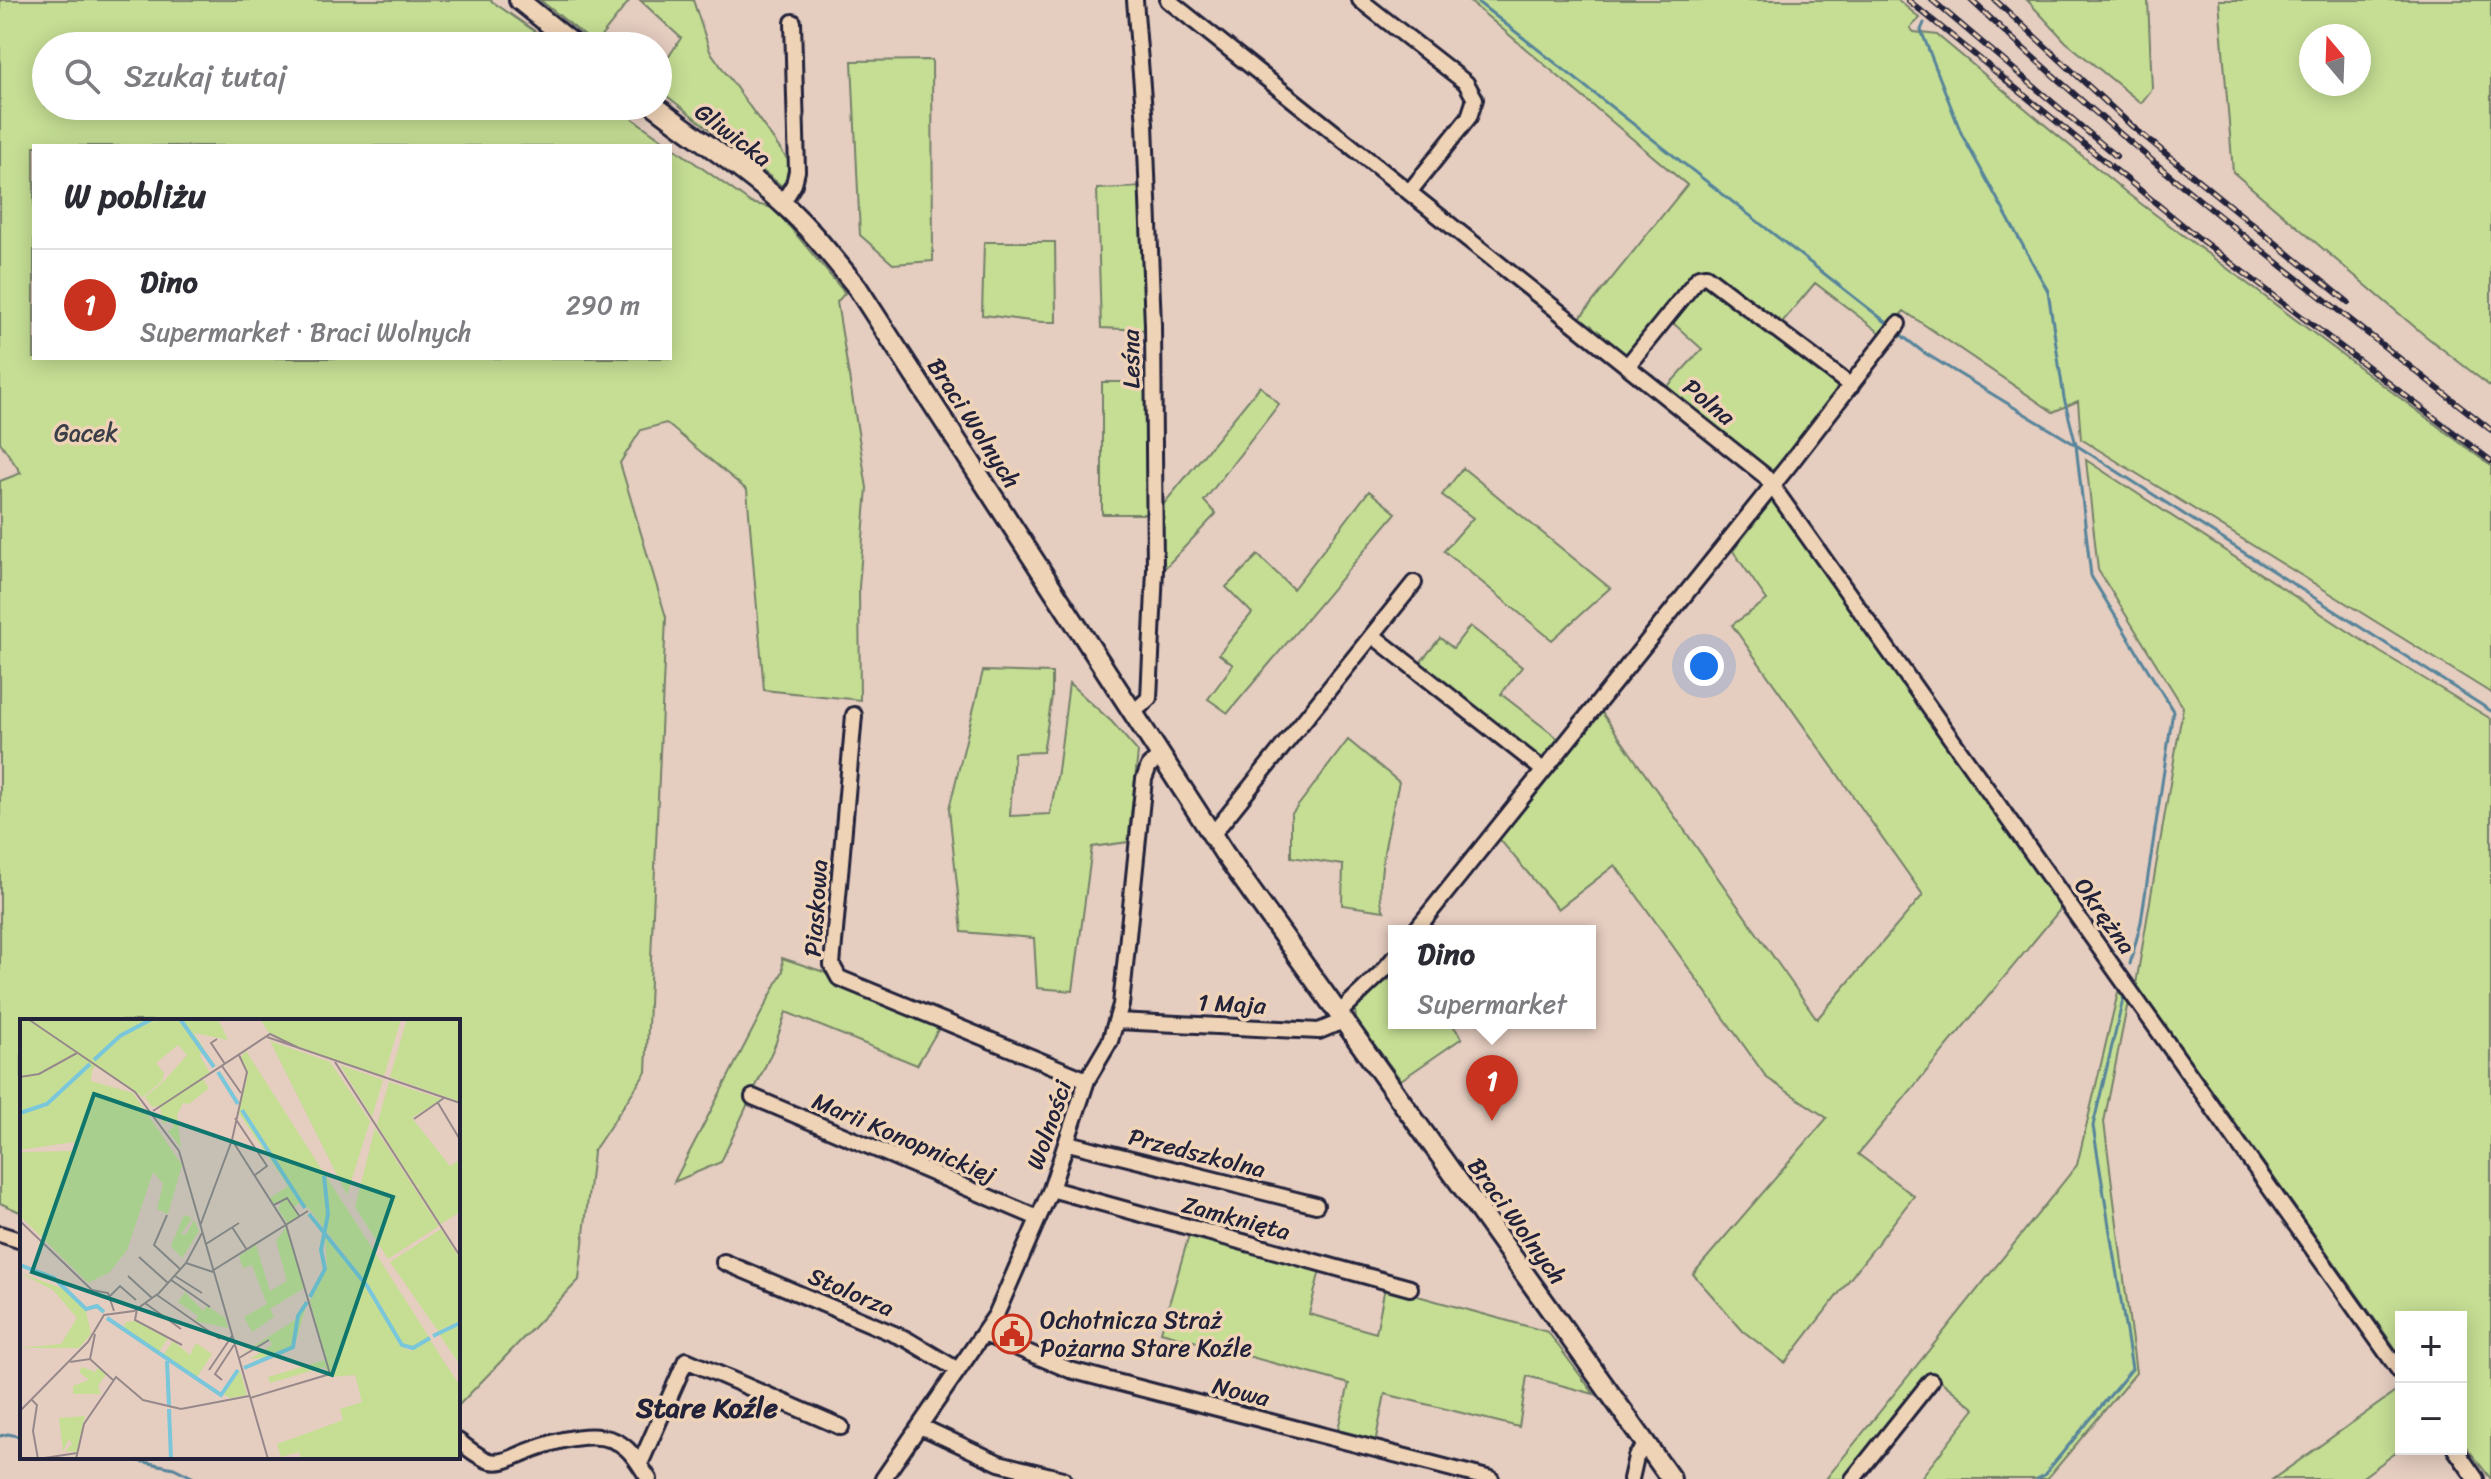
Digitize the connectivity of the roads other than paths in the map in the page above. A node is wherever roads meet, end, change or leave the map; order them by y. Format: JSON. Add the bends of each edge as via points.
{"nodes":[{"id":1,"x":1135,"y":0,"type":"edge"},
{"id":2,"x":1168,"y":0,"type":"edge"},
{"id":3,"x":1360,"y":0,"type":"edge"},
{"id":4,"x":524,"y":2,"type":"edge"},
{"id":5,"x":793,"y":22,"type":"dead end"},
{"id":6,"x":559,"y":32,"type":"edge"},
{"id":7,"x":672,"y":118,"type":"edge"},
{"id":8,"x":1410,"y":191,"type":"junction"},
{"id":9,"x":782,"y":204,"type":"junction"},
{"id":10,"x":1895,"y":328,"type":"dead end"},
{"id":11,"x":1628,"y":365,"type":"junction"},
{"id":12,"x":1851,"y":386,"type":"junction"},
{"id":13,"x":1773,"y":485,"type":"junction"},
{"id":14,"x":1414,"y":583,"type":"dead end"},
{"id":15,"x":1372,"y":635,"type":"junction"},
{"id":16,"x":1134,"y":712,"type":"junction"},
{"id":17,"x":854,"y":715,"type":"dead end"},
{"id":18,"x":1162,"y":755,"type":"junction"},
{"id":19,"x":1543,"y":770,"type":"junction"},
{"id":20,"x":1212,"y":835,"type":"junction"},
{"id":21,"x":1420,"y":925,"type":"edge"},
{"id":22,"x":1388,"y":965,"type":"edge"},
{"id":23,"x":1340,"y":1017,"type":"junction"},
{"id":24,"x":1117,"y":1021,"type":"junction"},
{"id":25,"x":1087,"y":1080,"type":"junction"},
{"id":26,"x":753,"y":1097,"type":"dead end"},
{"id":27,"x":1068,"y":1143,"type":"junction"},
{"id":28,"x":1051,"y":1189,"type":"junction"},
{"id":29,"x":1316,"y":1205,"type":"dead end"},
{"id":30,"x":1038,"y":1218,"type":"junction"},
{"id":31,"x":0,"y":1234,"type":"edge"},
{"id":32,"x":20,"y":1240,"type":"edge"},
{"id":33,"x":724,"y":1262,"type":"dead end"},
{"id":34,"x":1410,"y":1288,"type":"dead end"},
{"id":35,"x":984,"y":1334,"type":"junction"},
{"id":36,"x":2395,"y":1365,"type":"edge"},
{"id":37,"x":958,"y":1370,"type":"junction"},
{"id":38,"x":1931,"y":1381,"type":"dead end"},
{"id":39,"x":920,"y":1426,"type":"junction"},
{"id":40,"x":841,"y":1427,"type":"dead end"},
{"id":41,"x":460,"y":1442,"type":"edge"},
{"id":42,"x":1647,"y":1445,"type":"junction"},
{"id":43,"x":2459,"y":1455,"type":"edge"},
{"id":44,"x":640,"y":1464,"type":"junction"},
{"id":45,"x":649,"y":1479,"type":"edge"},
{"id":46,"x":883,"y":1479,"type":"edge"},
{"id":47,"x":1063,"y":1479,"type":"edge"},
{"id":48,"x":1491,"y":1479,"type":"edge"},
{"id":49,"x":1631,"y":1479,"type":"edge"},
{"id":50,"x":1671,"y":1479,"type":"edge"},
{"id":51,"x":1853,"y":1479,"type":"edge"},
{"id":52,"x":2476,"y":1479,"type":"edge"}],
"edges":[{"from":1,"to":16,"type":"street","name":"Leśna","via":[[1150,230],[1155,570],[1149,698]]},
{"from":2,"to":8,"type":"street","name":"Polna"},
{"from":3,"to":8,"type":"street","via":[[1466,83],[1475,99],[1469,117]]},
{"from":4,"to":6,"type":"main road"},
{"from":5,"to":9,"type":"street","via":[[797,171]]},
{"from":7,"to":9,"type":"main road","name":"Gliwicka"},
{"from":8,"to":11,"type":"street","name":"Polna"},
{"from":9,"to":16,"type":"main road","name":"Braci Wolnych","via":[[864,297]]},
{"from":10,"to":12,"type":"street"},
{"from":11,"to":12,"type":"street","via":[[1699,277],[1706,276]]},
{"from":11,"to":13,"type":"street","name":"Polna"},
{"from":12,"to":13,"type":"street"},
{"from":13,"to":19,"type":"street"},
{"from":13,"to":36,"type":"street","name":"Okrężna"},
{"from":14,"to":15,"type":"street"},
{"from":15,"to":19,"type":"street"},
{"from":15,"to":20,"type":"street"},
{"from":16,"to":18,"type":"main road","name":"Braci Wolnych"},
{"from":17,"to":25,"type":"street","name":"Piaskowa","via":[[835,973]]},
{"from":18,"to":20,"type":"main road","name":"Braci Wolnych"},
{"from":18,"to":24,"type":"street","name":"Wolności","via":[[1144,779]]},
{"from":19,"to":21,"type":"street"},
{"from":20,"to":23,"type":"main road","name":"Braci Wolnych"},
{"from":22,"to":23,"type":"street"},
{"from":23,"to":24,"type":"street","name":"1 Maja","via":[[1319,1031]]},
{"from":23,"to":42,"type":"main road","name":"Braci Wolnych"},
{"from":24,"to":25,"type":"street","name":"Wolności"},
{"from":25,"to":27,"type":"street","name":"Wolności"},
{"from":26,"to":30,"type":"street","name":"Marii Konopnickiej"},
{"from":27,"to":28,"type":"street","name":"Wolności"},
{"from":27,"to":29,"type":"street","name":"Przedszkolna"},
{"from":28,"to":30,"type":"street","name":"Wolności"},
{"from":28,"to":34,"type":"street","name":"Zamknięta"},
{"from":30,"to":35,"type":"street","name":"Wolności"},
{"from":31,"to":32,"type":"street"},
{"from":33,"to":37,"type":"street","name":"Stolorza","via":[[906,1339]]},
{"from":35,"to":37,"type":"street","name":"Wolności"},
{"from":35,"to":48,"type":"street","name":"Nowa","via":[[1070,1370]]},
{"from":37,"to":39,"type":"street","name":"Wolności"},
{"from":38,"to":51,"type":"street"},
{"from":39,"to":46,"type":"street","name":"Wolności"},
{"from":39,"to":47,"type":"street","via":[[999,1463]]},
{"from":40,"to":44,"type":"street","via":[[686,1360]]},
{"from":41,"to":44,"type":"street","via":[[499,1461],[549,1444],[595,1437],[621,1443]]},
{"from":42,"to":49,"type":"street","via":[[1636,1457]]},
{"from":42,"to":50,"type":"main road","name":"Braci Wolnych"},
{"from":43,"to":52,"type":"street"},
{"from":44,"to":45,"type":"street"}]}
